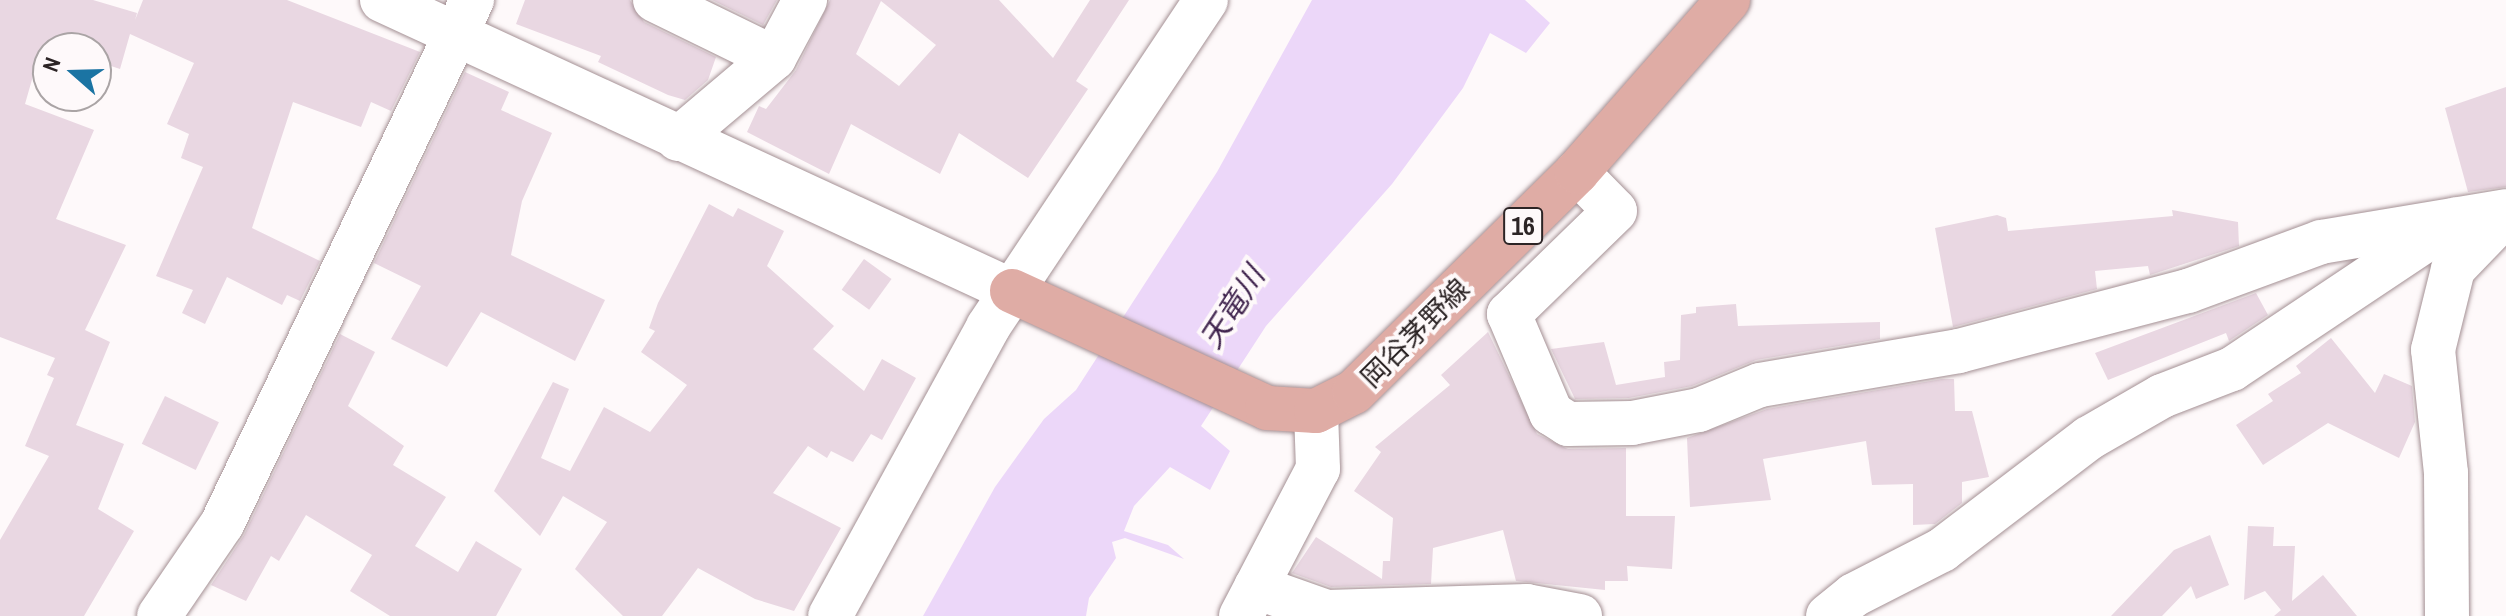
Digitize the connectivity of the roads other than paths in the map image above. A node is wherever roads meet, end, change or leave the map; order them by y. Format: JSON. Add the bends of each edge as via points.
{"nodes":[{"id":1,"x":382,"y":0,"type":"edge"},
{"id":2,"x":655,"y":0,"type":"edge"},
{"id":3,"x":805,"y":0,"type":"edge"},
{"id":4,"x":1206,"y":0,"type":"edge"},
{"id":5,"x":1728,"y":0,"type":"edge"},
{"id":6,"x":464,"y":17,"type":"edge"},
{"id":7,"x":774,"y":58,"type":"junction"},
{"id":8,"x":678,"y":139,"type":"junction"},
{"id":9,"x":1577,"y":172,"type":"junction"},
{"id":10,"x":2506,"y":213,"type":"edge"},
{"id":11,"x":2462,"y":215,"type":"junction"},
{"id":12,"x":1024,"y":298,"type":"junction"},
{"id":13,"x":1303,"y":412,"type":"junction"},
{"id":14,"x":1248,"y":602,"type":"edge"},
{"id":15,"x":159,"y":616,"type":"edge"},
{"id":16,"x":830,"y":616,"type":"edge"},
{"id":17,"x":1580,"y":616,"type":"edge"},
{"id":18,"x":1828,"y":616,"type":"edge"},
{"id":19,"x":2447,"y":616,"type":"edge"}],
"edges":[{"from":1,"to":6,"type":"street"},
{"from":2,"to":7,"type":"street"},
{"from":3,"to":7,"type":"street"},
{"from":4,"to":12,"type":"street"},
{"from":5,"to":9,"type":"main road","name":"岡谷茅野線","number":"16"},
{"from":6,"to":8,"type":"street"},
{"from":6,"to":15,"type":"street","via":[[222,524]]},
{"from":7,"to":8,"type":"street"},
{"from":8,"to":12,"type":"street"},
{"from":9,"to":11,"type":"street","via":[[1615,211],[1509,314],[1551,413],[1568,424],[1632,423],[1686,413],[1760,385],[1959,351],[2188,291],[2321,242]]},
{"from":9,"to":13,"type":"main road","name":"岡谷茅野線","number":"16","via":[[1354,392]]},
{"from":10,"to":11,"type":"street"},
{"from":10,"to":19,"type":"street","via":[[2453,269],[2433,350],[2446,473]]},
{"from":11,"to":18,"type":"street","via":[[2232,369],[2162,396],[2089,438],[1942,550],[1854,595]]},
{"from":12,"to":13,"type":"main road"},
{"from":12,"to":16,"type":"street"},
{"from":13,"to":14,"type":"street","via":[[1318,469]]},
{"from":14,"to":17,"type":"street","via":[[1327,612],[1527,606]]}]}
